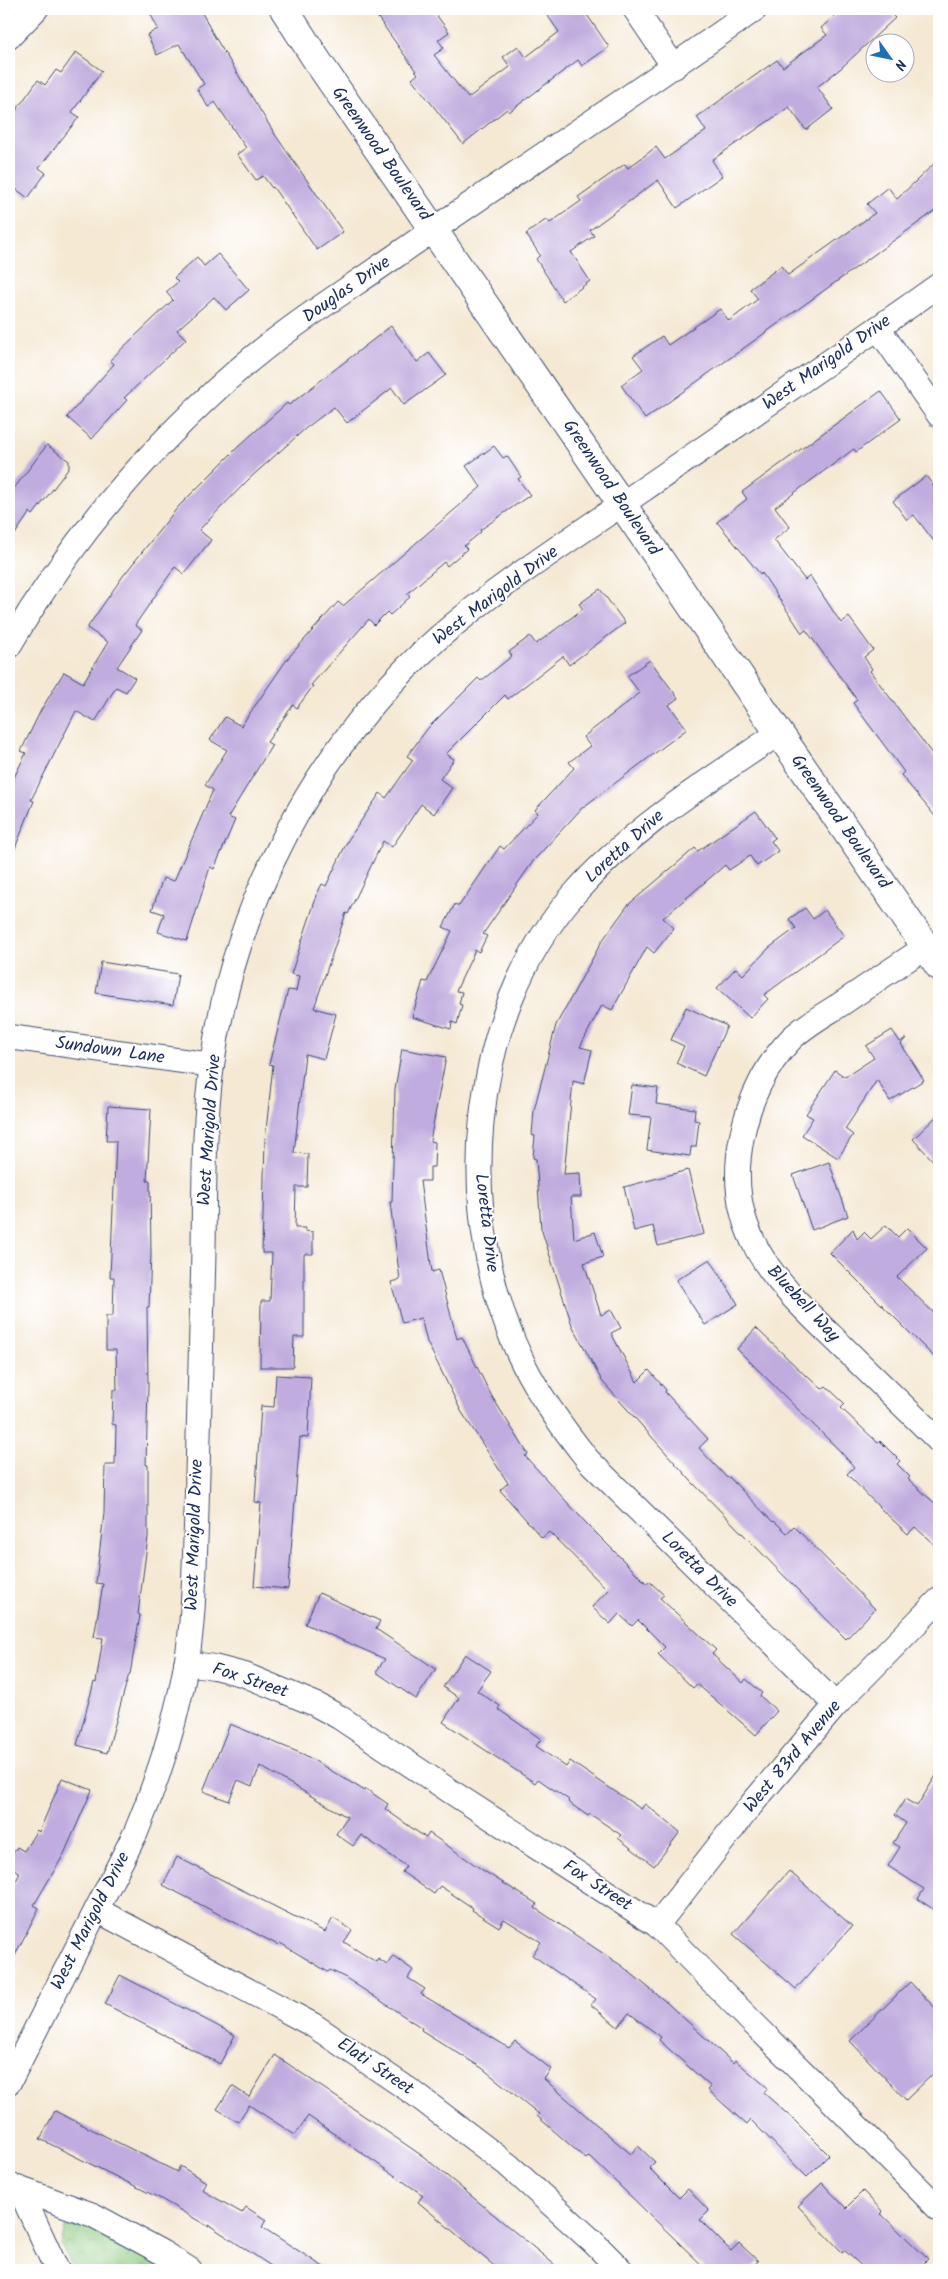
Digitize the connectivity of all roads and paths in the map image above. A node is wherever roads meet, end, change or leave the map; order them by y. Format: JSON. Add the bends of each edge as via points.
{"nodes":[{"id":1,"x":36,"y":9,"type":"edge"},
{"id":2,"x":284,"y":9,"type":"edge"},
{"id":3,"x":635,"y":9,"type":"edge"},
{"id":4,"x":755,"y":9,"type":"edge"},
{"id":5,"x":9,"y":37,"type":"edge"},
{"id":6,"x":674,"y":66,"type":"junction"},
{"id":7,"x":433,"y":229,"type":"junction"},
{"id":8,"x":939,"y":285,"type":"edge"},
{"id":9,"x":878,"y":328,"type":"junction"},
{"id":10,"x":939,"y":415,"type":"edge"},
{"id":11,"x":623,"y":504,"type":"junction"},
{"id":12,"x":9,"y":646,"type":"edge"},
{"id":13,"x":779,"y":733,"type":"junction"},
{"id":14,"x":932,"y":956,"type":"edge"},
{"id":15,"x":9,"y":1037,"type":"edge"},
{"id":16,"x":212,"y":1065,"type":"junction"},
{"id":17,"x":939,"y":1441,"type":"edge"},
{"id":18,"x":939,"y":1600,"type":"edge"},
{"id":19,"x":186,"y":1663,"type":"junction"},
{"id":20,"x":836,"y":1706,"type":"junction"},
{"id":21,"x":97,"y":1910,"type":"junction"},
{"id":22,"x":657,"y":1925,"type":"junction"},
{"id":23,"x":9,"y":2082,"type":"edge"},
{"id":24,"x":15,"y":2187,"type":"edge"},
{"id":25,"x":939,"y":2209,"type":"edge"},
{"id":26,"x":57,"y":2270,"type":"edge"},
{"id":27,"x":190,"y":2270,"type":"edge"},
{"id":28,"x":621,"y":2270,"type":"edge"}],
"edges":[{"from":1,"to":5,"type":"street"},
{"from":2,"to":7,"type":"street","name":"Greenwood Boulevard"},
{"from":3,"to":6,"type":"street"},
{"from":4,"to":6,"type":"street","name":"Douglas Drive"},
{"from":6,"to":7,"type":"street","name":"Douglas Drive"},
{"from":7,"to":11,"type":"street","name":"Greenwood Boulevard"},
{"from":7,"to":12,"type":"street","name":"Douglas Drive","via":[[238,369],[181,422],[76,543]]},
{"from":8,"to":9,"type":"street","name":"West Marigold Drive"},
{"from":9,"to":10,"type":"street"},
{"from":9,"to":11,"type":"street","name":"West Marigold Drive"},
{"from":11,"to":13,"type":"street","name":"Greenwood Boulevard"},
{"from":11,"to":16,"type":"street","name":"West Marigold Drive","via":[[478,605],[396,678],[356,724],[308,795],[268,871],[229,984]]},
{"from":13,"to":14,"type":"street","name":"Greenwood Boulevard"},
{"from":13,"to":20,"type":"street","name":"Loretta Drive","via":[[635,833],[574,894],[545,934],[501,1028],[481,1121],[479,1184],[488,1262],[506,1322],[524,1366],[570,1437],[588,1460]]},
{"from":14,"to":17,"type":"street","name":"Bluebell Way","via":[[812,1023],[778,1054],[749,1105],[738,1170],[744,1222],[764,1264]]},
{"from":15,"to":16,"type":"street","name":"Sundown Lane"},
{"from":16,"to":19,"type":"street","name":"West Marigold Drive","via":[[206,1141],[192,1618]]},
{"from":18,"to":20,"type":"street","name":"West 83rd Avenue"},
{"from":19,"to":21,"type":"street","name":"West Marigold Drive","via":[[176,1711],[149,1801]]},
{"from":19,"to":22,"type":"street","name":"Fox Street","via":[[245,1675],[340,1717]]},
{"from":20,"to":22,"type":"street","name":"West 83rd Avenue","via":[[751,1805]]},
{"from":21,"to":23,"type":"street","name":"West Marigold Drive"},
{"from":21,"to":28,"type":"street","name":"Elati Street","via":[[313,2025],[407,2088],[508,2165]]},
{"from":22,"to":25,"type":"street","name":"Fox Street"},
{"from":24,"to":26,"type":"street"},
{"from":24,"to":27,"type":"street","via":[[94,2215]]}]}
